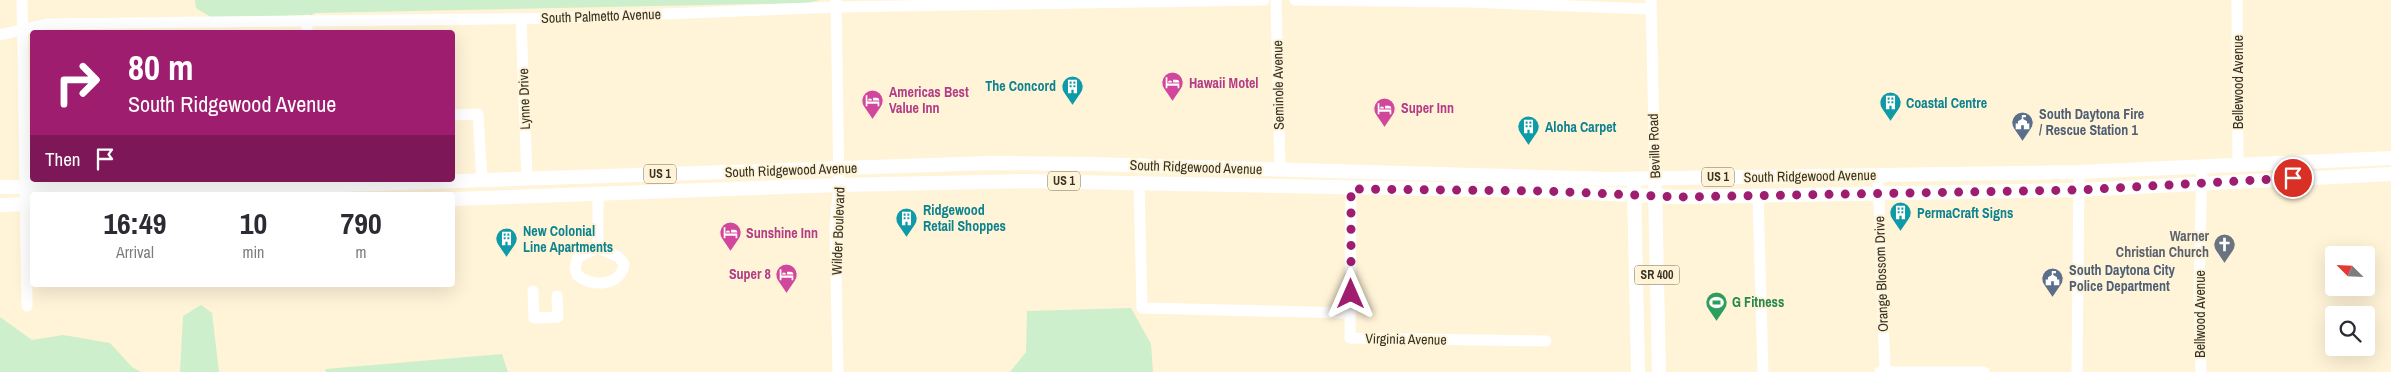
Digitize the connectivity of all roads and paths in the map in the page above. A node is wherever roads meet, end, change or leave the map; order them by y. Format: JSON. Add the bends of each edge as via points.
{"nodes":[{"id":1,"x":22,"y":0,"type":"edge"},
{"id":2,"x":1264,"y":0,"type":"edge"},
{"id":3,"x":1276,"y":0,"type":"edge"},
{"id":4,"x":1295,"y":0,"type":"edge"},
{"id":5,"x":2237,"y":0,"type":"edge"},
{"id":6,"x":836,"y":3,"type":"edge"},
{"id":7,"x":1650,"y":5,"type":"edge"},
{"id":8,"x":521,"y":18,"type":"junction"},
{"id":9,"x":307,"y":20,"type":"junction"},
{"id":10,"x":117,"y":28,"type":"edge"},
{"id":11,"x":211,"y":28,"type":"edge"},
{"id":12,"x":24,"y":30,"type":"junction"},
{"id":13,"x":307,"y":30,"type":"edge"},
{"id":14,"x":0,"y":35,"type":"edge"},
{"id":15,"x":455,"y":115,"type":"edge"},
{"id":16,"x":2391,"y":158,"type":"edge"},
{"id":17,"x":2310,"y":161,"type":"junction"},
{"id":18,"x":2238,"y":165,"type":"junction"},
{"id":19,"x":1175,"y":166,"type":"junction"},
{"id":20,"x":2202,"y":166,"type":"junction"},
{"id":21,"x":839,"y":168,"type":"junction"},
{"id":22,"x":1280,"y":170,"type":"junction"},
{"id":23,"x":2078,"y":172,"type":"junction"},
{"id":24,"x":1399,"y":173,"type":"junction"},
{"id":25,"x":2391,"y":174,"type":"edge"},
{"id":26,"x":1878,"y":175,"type":"junction"},
{"id":27,"x":2311,"y":177,"type":"junction"},
{"id":28,"x":1634,"y":178,"type":"junction"},
{"id":29,"x":1655,"y":178,"type":"junction"},
{"id":30,"x":527,"y":179,"type":"junction"},
{"id":31,"x":482,"y":181,"type":"junction"},
{"id":32,"x":447,"y":182,"type":"edge"},
{"id":33,"x":455,"y":182,"type":"edge"},
{"id":34,"x":122,"y":183,"type":"edge"},
{"id":35,"x":1139,"y":183,"type":"junction"},
{"id":36,"x":2202,"y":183,"type":"junction"},
{"id":37,"x":214,"y":184,"type":"edge"},
{"id":38,"x":839,"y":185,"type":"junction"},
{"id":39,"x":26,"y":186,"type":"junction"},
{"id":40,"x":0,"y":187,"type":"edge"},
{"id":41,"x":312,"y":189,"type":"edge"},
{"id":42,"x":1357,"y":189,"type":"junction"},
{"id":43,"x":2079,"y":190,"type":"junction"},
{"id":44,"x":598,"y":194,"type":"junction"},
{"id":45,"x":1634,"y":194,"type":"junction"},
{"id":46,"x":1877,"y":194,"type":"junction"},
{"id":47,"x":1655,"y":196,"type":"junction"},
{"id":48,"x":1758,"y":196,"type":"junction"},
{"id":49,"x":455,"y":199,"type":"edge"},
{"id":50,"x":0,"y":204,"type":"edge"},
{"id":51,"x":29,"y":204,"type":"edge"},
{"id":52,"x":598,"y":248,"type":"dead end"},
{"id":53,"x":533,"y":291,"type":"dead end"},
{"id":54,"x":557,"y":296,"type":"dead end"},
{"id":55,"x":27,"y":306,"type":"dead end"},
{"id":56,"x":1350,"y":313,"type":"junction"},
{"id":57,"x":1546,"y":341,"type":"dead end"},
{"id":58,"x":838,"y":372,"type":"edge"},
{"id":59,"x":1638,"y":372,"type":"edge"},
{"id":60,"x":1658,"y":372,"type":"edge"},
{"id":61,"x":1763,"y":372,"type":"edge"},
{"id":62,"x":1880,"y":372,"type":"edge"},
{"id":63,"x":1885,"y":372,"type":"edge"},
{"id":64,"x":1984,"y":372,"type":"edge"},
{"id":65,"x":2077,"y":372,"type":"edge"},
{"id":66,"x":2201,"y":372,"type":"edge"}],
"edges":[{"from":1,"to":12,"type":"street"},
{"from":2,"to":6,"type":"street","name":"South Palmetto Avenue"},
{"from":3,"to":22,"type":"street","name":"Seminole Avenue"},
{"from":4,"to":7,"type":"street"},
{"from":5,"to":18,"type":"street","name":"Bellewood Avenue"},
{"from":6,"to":8,"type":"street","name":"South Palmetto Avenue"},
{"from":6,"to":21,"type":"street","name":"Wilder Boulevard"},
{"from":7,"to":29,"type":"street","name":"Beville Road"},
{"from":8,"to":9,"type":"street","name":"South Palmetto Avenue"},
{"from":8,"to":30,"type":"street","name":"Lynne Drive"},
{"from":9,"to":11,"type":"street","name":"South Palmetto Avenue"},
{"from":9,"to":13,"type":"street"},
{"from":10,"to":11,"type":"street","name":"South Palmetto Avenue"},
{"from":10,"to":12,"type":"street","name":"South Palmetto Avenue","via":[[47,24]]},
{"from":12,"to":14,"type":"street","name":"South Palmetto Avenue"},
{"from":12,"to":39,"type":"street"},
{"from":15,"to":31,"type":"street","via":[[478,114]]},
{"from":16,"to":17,"type":"main road","name":"South Ridgewood Avenue","number":"US 1"},
{"from":17,"to":18,"type":"main road","name":"South Ridgewood Avenue","number":"US 1"},
{"from":17,"to":27,"type":"street"},
{"from":18,"to":20,"type":"main road","name":"South Ridgewood Avenue","number":"US 1"},
{"from":19,"to":21,"type":"main road","name":"South Ridgewood Avenue","number":"US 1","via":[[991,163]]},
{"from":19,"to":22,"type":"main road","name":"South Ridgewood Avenue","number":"US 1"},
{"from":19,"to":35,"type":"main road","via":[[1148,174]]},
{"from":20,"to":23,"type":"main road","name":"South Ridgewood Avenue","number":"US 1"},
{"from":20,"to":36,"type":"street","name":"Bellwood Avenue"},
{"from":21,"to":30,"type":"main road","name":"South Ridgewood Avenue","number":"US 1"},
{"from":21,"to":38,"type":"street","name":"Wilder Boulevard"},
{"from":22,"to":24,"type":"main road","name":"South Ridgewood Avenue","number":"US 1"},
{"from":23,"to":26,"type":"main road","name":"South Ridgewood Avenue","number":"US 1"},
{"from":23,"to":43,"type":"street"},
{"from":24,"to":28,"type":"main road","name":"South Ridgewood Avenue","number":"US 1"},
{"from":24,"to":42,"type":"main road","via":[[1392,180]]},
{"from":25,"to":27,"type":"main road","name":"South Ridgewood Avenue","number":"US 1"},
{"from":26,"to":29,"type":"main road","name":"South Ridgewood Avenue","number":"US 1"},
{"from":26,"to":46,"type":"street","name":"Orange Blossom Drive"},
{"from":27,"to":36,"type":"main road","name":"South Ridgewood Avenue","number":"US 1"},
{"from":28,"to":29,"type":"main road","name":"South Ridgewood Avenue","number":"US 1"},
{"from":28,"to":45,"type":"main road","name":"Beville Road","number":"SR 400"},
{"from":29,"to":47,"type":"main road","name":"Beville Road","number":"SR 400"},
{"from":30,"to":31,"type":"main road","name":"South Ridgewood Avenue","number":"US 1"},
{"from":31,"to":33,"type":"main road","name":"South Ridgewood Avenue","number":"US 1"},
{"from":32,"to":41,"type":"main road","name":"South Ridgewood Avenue","number":"US 1"},
{"from":34,"to":37,"type":"main road","name":"South Ridgewood Avenue","number":"US 1"},
{"from":34,"to":39,"type":"main road","name":"South Ridgewood Avenue","number":"US 1"},
{"from":35,"to":38,"type":"main road","name":"South Ridgewood Avenue","number":"US 1","via":[[981,181]]},
{"from":35,"to":42,"type":"main road","name":"South Ridgewood Avenue","number":"US 1"},
{"from":35,"to":56,"type":"street","via":[[1142,308]]},
{"from":36,"to":43,"type":"main road","name":"South Ridgewood Avenue","number":"US 1"},
{"from":36,"to":66,"type":"street","name":"Bellwood Avenue"},
{"from":37,"to":41,"type":"main road","name":"South Ridgewood Avenue","number":"US 1"},
{"from":38,"to":44,"type":"main road","name":"South Ridgewood Avenue","number":"US 1"},
{"from":38,"to":58,"type":"street","name":"Wilder Boulevard","via":[[835,225]]},
{"from":39,"to":40,"type":"main road","name":"South Ridgewood Avenue","number":"US 1"},
{"from":39,"to":51,"type":"street"},
{"from":42,"to":45,"type":"main road","name":"South Ridgewood Avenue","number":"US 1"},
{"from":42,"to":56,"type":"street"},
{"from":43,"to":46,"type":"main road","name":"South Ridgewood Avenue","number":"US 1"},
{"from":43,"to":65,"type":"street"},
{"from":44,"to":49,"type":"main road","name":"South Ridgewood Avenue","number":"US 1"},
{"from":44,"to":52,"type":"street"},
{"from":45,"to":47,"type":"main road","name":"South Ridgewood Avenue","number":"US 1"},
{"from":45,"to":59,"type":"main road","name":"Beville Road","number":"SR 400"},
{"from":46,"to":48,"type":"main road","name":"South Ridgewood Avenue","number":"US 1"},
{"from":46,"to":63,"type":"street","name":"Orange Blossom Drive"},
{"from":47,"to":48,"type":"main road","name":"South Ridgewood Avenue","number":"US 1"},
{"from":47,"to":60,"type":"main road","name":"Beville Road","number":"SR 400"},
{"from":48,"to":61,"type":"street"},
{"from":50,"to":51,"type":"main road"},
{"from":51,"to":55,"type":"street"},
{"from":53,"to":54,"type":"street","via":[[534,318],[558,318]]},
{"from":56,"to":57,"type":"street","name":"Virginia Avenue","via":[[1350,338]]},
{"from":62,"to":63,"type":"street"},
{"from":63,"to":64,"type":"street"}]}
